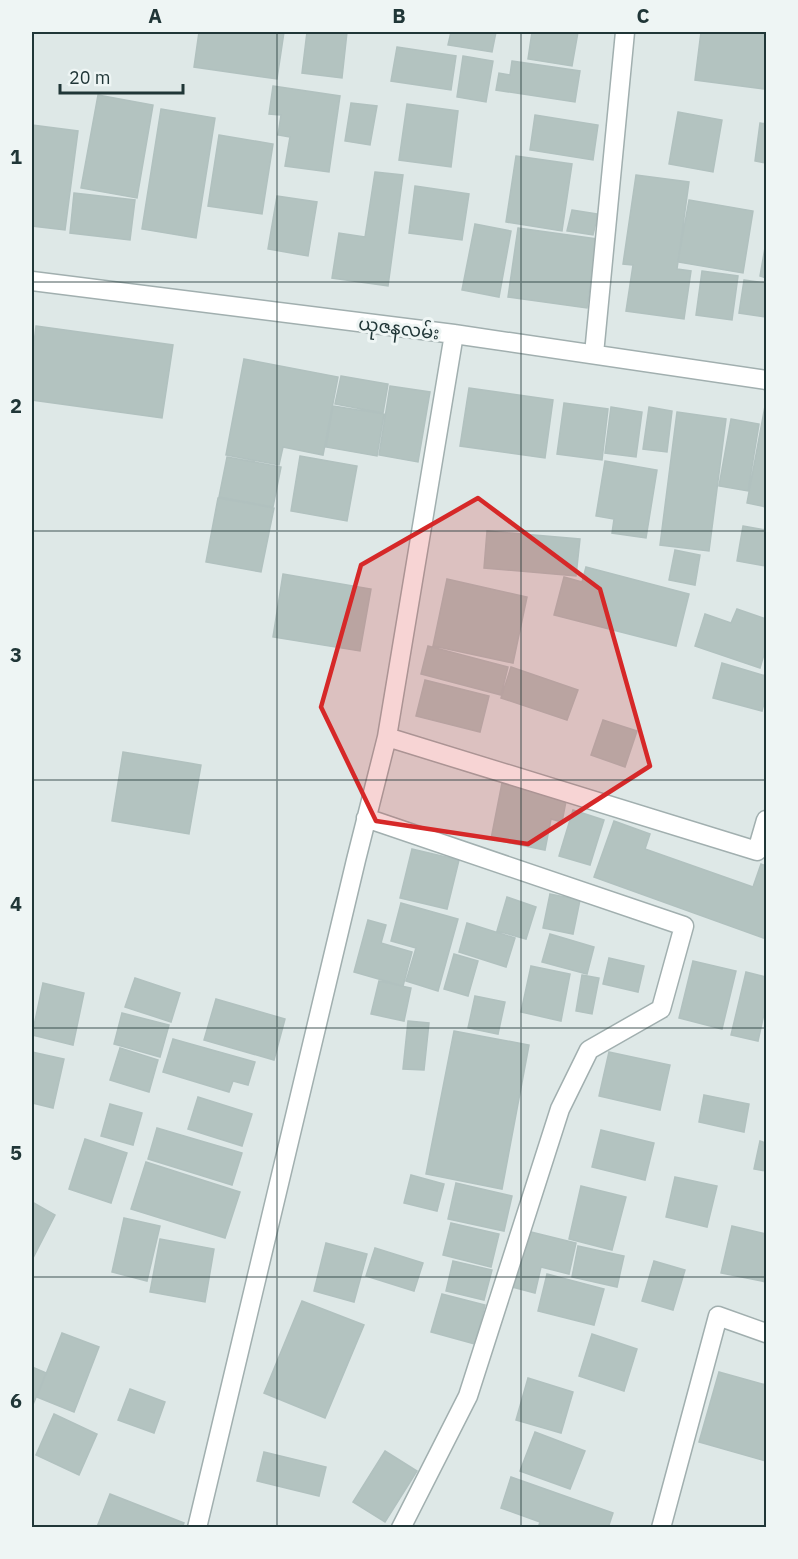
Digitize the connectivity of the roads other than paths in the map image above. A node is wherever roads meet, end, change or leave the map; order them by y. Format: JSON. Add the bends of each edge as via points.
{"nodes":[{"id":1,"x":625,"y":32,"type":"edge"},
{"id":2,"x":32,"y":281,"type":"edge"},
{"id":3,"x":454,"y":334,"type":"junction"},
{"id":4,"x":594,"y":354,"type":"junction"},
{"id":5,"x":766,"y":380,"type":"edge"},
{"id":6,"x":387,"y":737,"type":"junction"},
{"id":7,"x":366,"y":818,"type":"junction"},
{"id":8,"x":766,"y":820,"type":"edge"},
{"id":9,"x":766,"y":1333,"type":"edge"},
{"id":10,"x":197,"y":1527,"type":"edge"},
{"id":11,"x":401,"y":1527,"type":"edge"},
{"id":12,"x":661,"y":1527,"type":"edge"}],
"edges":[{"from":1,"to":4,"type":"street"},
{"from":2,"to":3,"type":"street","name":"ယုဇနလမ်း"},
{"from":3,"to":4,"type":"street","name":"ယုဇနလမ်း"},
{"from":3,"to":6,"type":"street"},
{"from":4,"to":5,"type":"street","name":"ယုဇနလမ်း"},
{"from":6,"to":7,"type":"street"},
{"from":6,"to":8,"type":"street","via":[[757,851]]},
{"from":7,"to":10,"type":"street"},
{"from":7,"to":11,"type":"street","via":[[684,926],[661,1009],[589,1050],[560,1109],[468,1396]]},
{"from":9,"to":12,"type":"street","via":[[718,1316]]}]}
